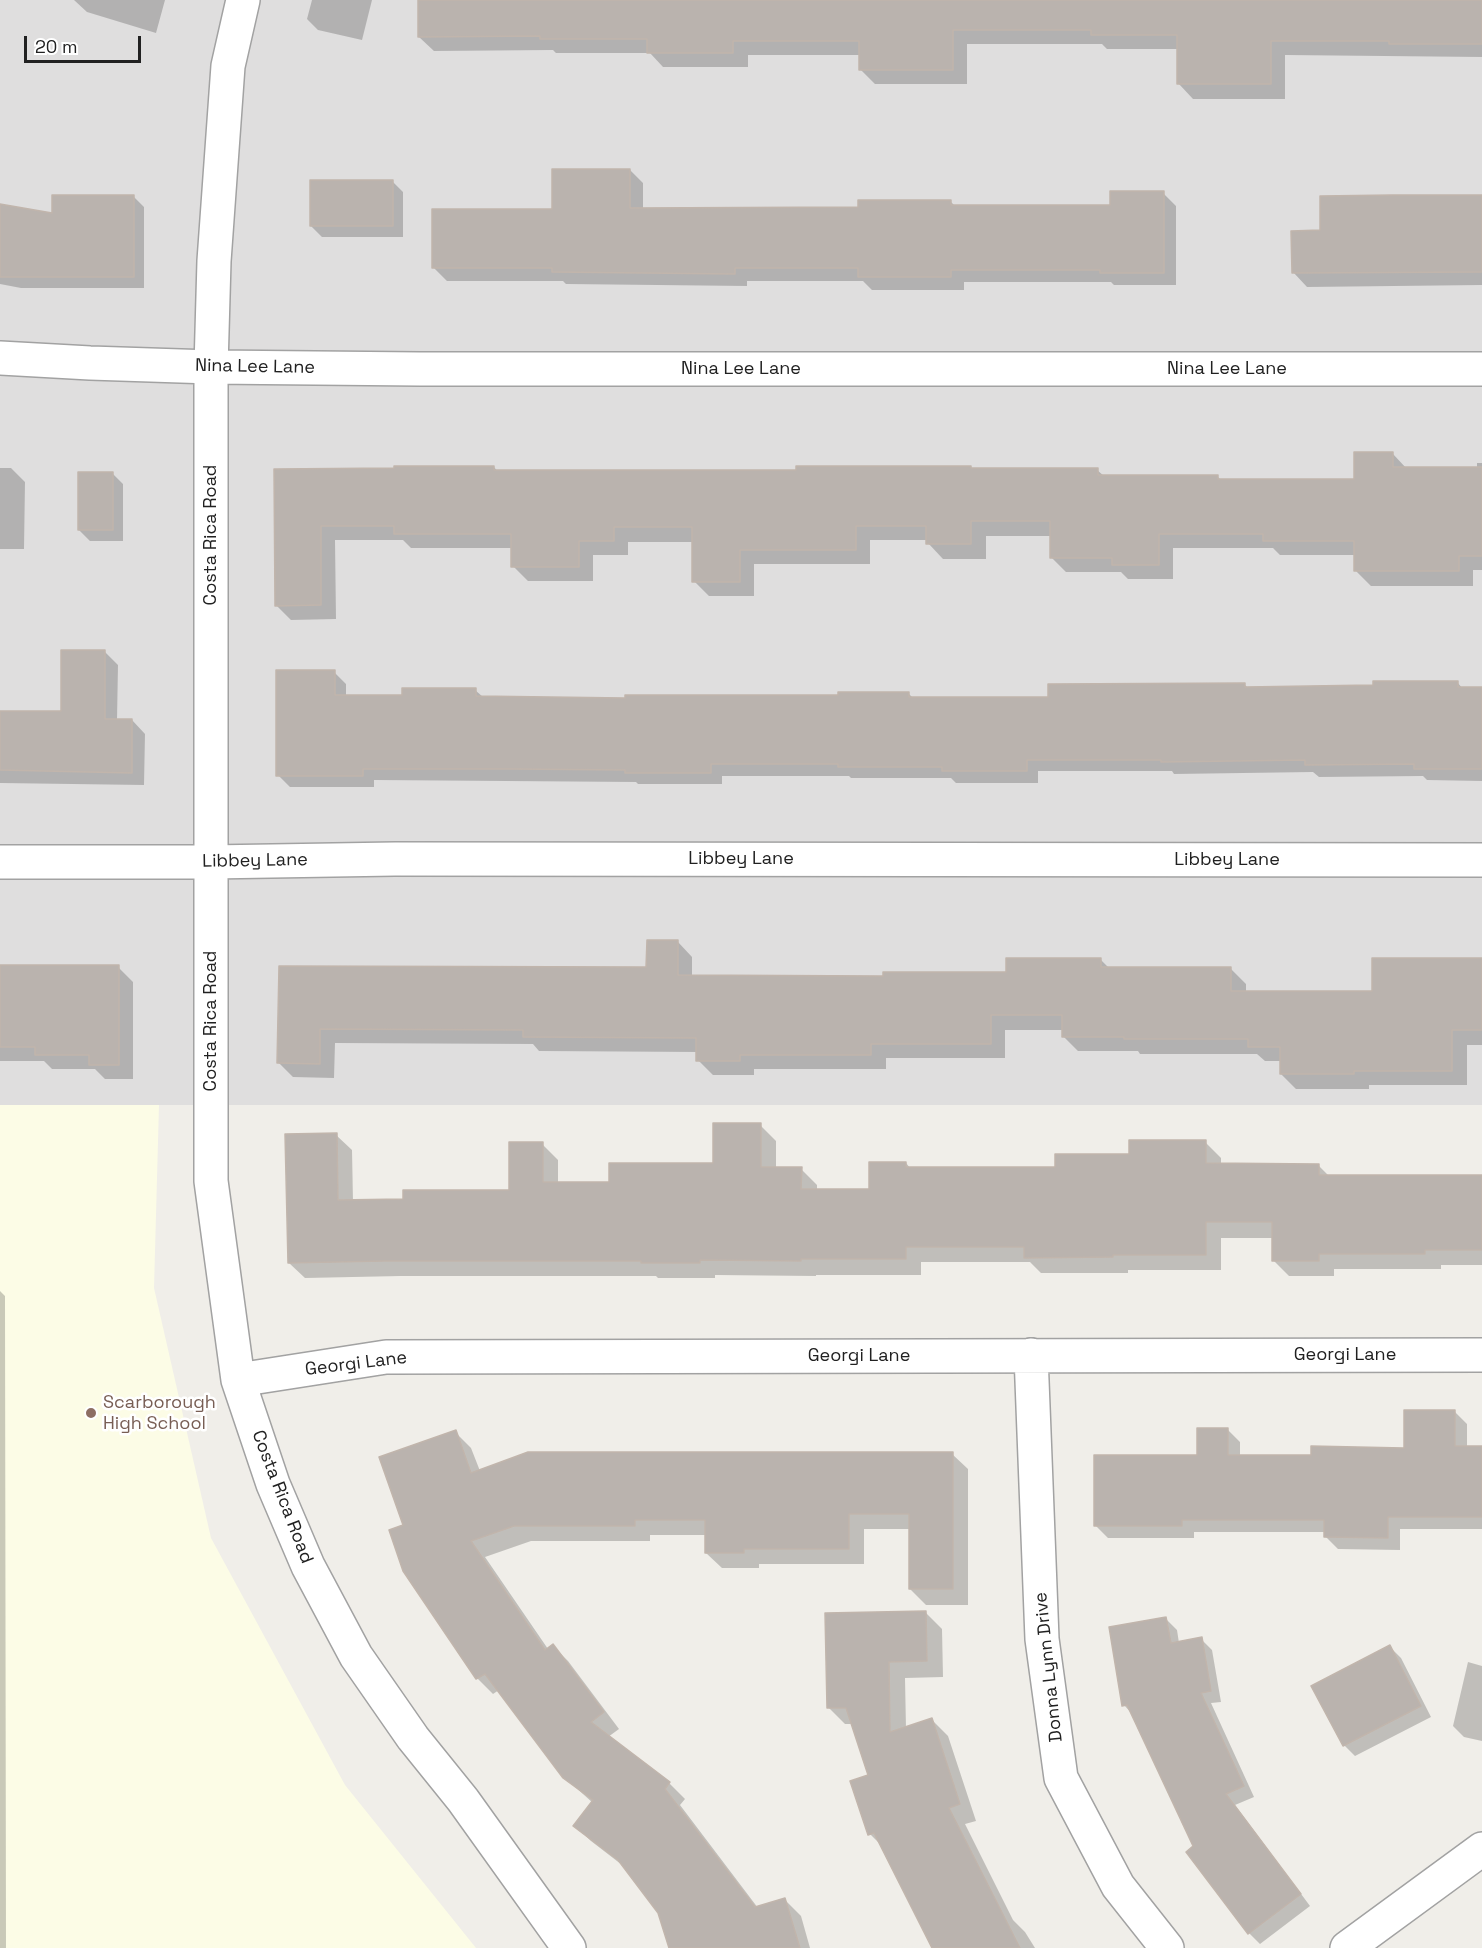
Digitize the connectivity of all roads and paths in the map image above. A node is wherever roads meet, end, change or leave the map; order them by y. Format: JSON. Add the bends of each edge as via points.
{"nodes":[{"id":1,"x":243,"y":0,"type":"edge"},
{"id":2,"x":0,"y":358,"type":"edge"},
{"id":3,"x":211,"y":367,"type":"junction"},
{"id":4,"x":1482,"y":369,"type":"edge"},
{"id":5,"x":1482,"y":860,"type":"edge"},
{"id":6,"x":0,"y":862,"type":"edge"},
{"id":7,"x":210,"y":862,"type":"junction"},
{"id":8,"x":1031,"y":1355,"type":"junction"},
{"id":9,"x":1482,"y":1355,"type":"edge"},
{"id":10,"x":238,"y":1380,"type":"junction"},
{"id":11,"x":1482,"y":1849,"type":"edge"},
{"id":12,"x":569,"y":1948,"type":"edge"},
{"id":13,"x":1167,"y":1948,"type":"edge"},
{"id":14,"x":1347,"y":1948,"type":"edge"}],
"edges":[{"from":1,"to":3,"type":"street","name":"Costa Rica Road","via":[[228,66]]},
{"from":2,"to":3,"type":"street","name":"Nina Lee Lane"},
{"from":3,"to":4,"type":"street","name":"Nina Lee Lane"},
{"from":3,"to":7,"type":"street","name":"Costa Rica Road"},
{"from":5,"to":7,"type":"street","name":"Libbey Lane"},
{"from":6,"to":7,"type":"street","name":"Libbey Lane"},
{"from":7,"to":10,"type":"street","name":"Costa Rica Road","via":[[211,1181]]},
{"from":8,"to":9,"type":"street","name":"Georgi Lane"},
{"from":8,"to":10,"type":"street","name":"Georgi Lane","via":[[386,1357]]},
{"from":8,"to":13,"type":"street","name":"Donna Lynn Drive","via":[[1042,1639],[1061,1778],[1118,1886]]},
{"from":10,"to":12,"type":"street","name":"Costa Rica Road","via":[[273,1484],[308,1566],[356,1656]]},
{"from":11,"to":14,"type":"street"}]}
